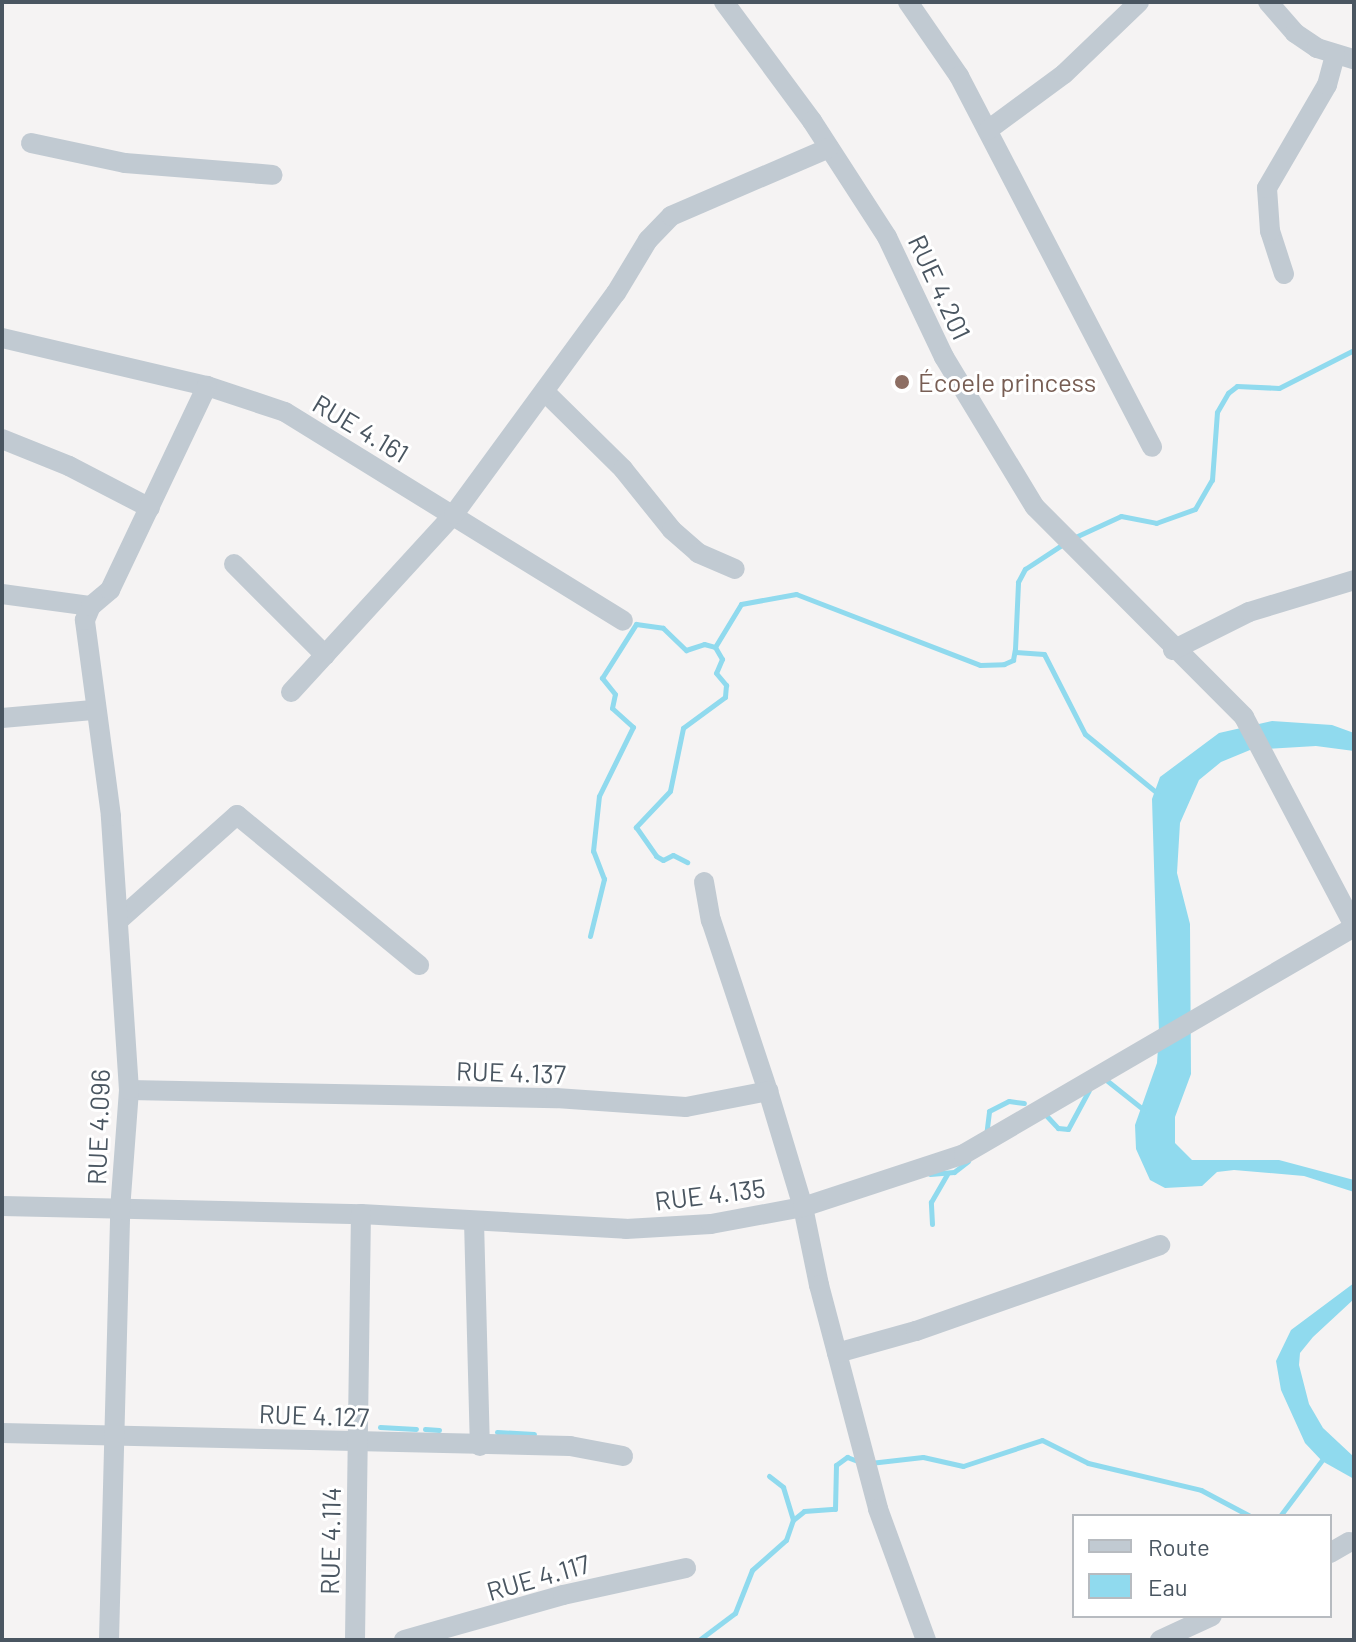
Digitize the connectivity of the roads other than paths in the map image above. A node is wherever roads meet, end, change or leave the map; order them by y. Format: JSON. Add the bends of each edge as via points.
{"nodes":[{"id":1,"x":724,"y":2,"type":"edge"},
{"id":2,"x":908,"y":2,"type":"edge"},
{"id":3,"x":1139,"y":2,"type":"edge"},
{"id":4,"x":1268,"y":2,"type":"edge"},
{"id":5,"x":1345,"y":57,"type":"edge"},
{"id":6,"x":988,"y":130,"type":"junction"},
{"id":7,"x":31,"y":143,"type":"dead end"},
{"id":8,"x":829,"y":148,"type":"junction"},
{"id":9,"x":273,"y":175,"type":"dead end"},
{"id":10,"x":1284,"y":274,"type":"dead end"},
{"id":11,"x":2,"y":338,"type":"edge"},
{"id":12,"x":207,"y":386,"type":"junction"},
{"id":13,"x":545,"y":392,"type":"junction"},
{"id":14,"x":2,"y":439,"type":"edge"},
{"id":15,"x":1152,"y":447,"type":"dead end"},
{"id":16,"x":150,"y":508,"type":"junction"},
{"id":17,"x":454,"y":514,"type":"junction"},
{"id":18,"x":234,"y":564,"type":"dead end"},
{"id":19,"x":735,"y":569,"type":"dead end"},
{"id":20,"x":1354,"y":580,"type":"edge"},
{"id":21,"x":2,"y":594,"type":"edge"},
{"id":22,"x":91,"y":606,"type":"junction"},
{"id":23,"x":623,"y":621,"type":"dead end"},
{"id":24,"x":1173,"y":650,"type":"junction"},
{"id":25,"x":325,"y":655,"type":"junction"},
{"id":26,"x":291,"y":692,"type":"dead end"},
{"id":27,"x":93,"y":710,"type":"junction"},
{"id":28,"x":2,"y":718,"type":"edge"},
{"id":29,"x":704,"y":882,"type":"dead end"},
{"id":30,"x":119,"y":920,"type":"junction"},
{"id":31,"x":1354,"y":926,"type":"edge"},
{"id":32,"x":419,"y":965,"type":"dead end"},
{"id":33,"x":129,"y":1090,"type":"junction"},
{"id":34,"x":768,"y":1091,"type":"junction"},
{"id":35,"x":2,"y":1206,"type":"edge"},
{"id":36,"x":803,"y":1207,"type":"junction"},
{"id":37,"x":120,"y":1210,"type":"junction"},
{"id":38,"x":361,"y":1214,"type":"junction"},
{"id":39,"x":474,"y":1221,"type":"junction"},
{"id":40,"x":1160,"y":1245,"type":"dead end"},
{"id":41,"x":837,"y":1353,"type":"junction"},
{"id":42,"x":2,"y":1433,"type":"edge"},
{"id":43,"x":115,"y":1433,"type":"junction"},
{"id":44,"x":359,"y":1444,"type":"junction"},
{"id":45,"x":480,"y":1446,"type":"junction"},
{"id":46,"x":623,"y":1456,"type":"dead end"},
{"id":47,"x":1349,"y":1542,"type":"dead end"},
{"id":48,"x":1332,"y":1552,"type":"edge"},
{"id":49,"x":686,"y":1568,"type":"dead end"},
{"id":50,"x":1208,"y":1618,"type":"edge"},
{"id":51,"x":109,"y":1640,"type":"edge"},
{"id":52,"x":355,"y":1640,"type":"edge"},
{"id":53,"x":404,"y":1640,"type":"edge"},
{"id":54,"x":926,"y":1640,"type":"edge"},
{"id":55,"x":1160,"y":1640,"type":"edge"}],
"edges":[{"from":1,"to":8,"type":"street","name":"RUE 4.201"},
{"from":2,"to":6,"type":"street"},
{"from":3,"to":6,"type":"street","via":[[1064,74]]},
{"from":4,"to":5,"type":"street","via":[[1295,33]]},
{"from":5,"to":10,"type":"street","via":[[1267,188],[1270,231]]},
{"from":6,"to":15,"type":"street"},
{"from":7,"to":9,"type":"street","via":[[138,164]]},
{"from":8,"to":13,"type":"street","via":[[671,216],[648,240]]},
{"from":8,"to":24,"type":"street","name":"RUE 4.201","via":[[887,237],[965,393],[1035,507],[1088,556]]},
{"from":11,"to":12,"type":"street","name":"RUE 4.161"},
{"from":12,"to":16,"type":"street"},
{"from":12,"to":17,"type":"street","name":"RUE 4.161","via":[[285,412]]},
{"from":13,"to":17,"type":"street"},
{"from":13,"to":19,"type":"street","via":[[623,469],[672,530],[698,553]]},
{"from":14,"to":16,"type":"street"},
{"from":16,"to":22,"type":"street","via":[[110,590]]},
{"from":17,"to":23,"type":"street","name":"RUE 4.161"},
{"from":17,"to":25,"type":"street"},
{"from":18,"to":25,"type":"street"},
{"from":20,"to":24,"type":"street","via":[[1249,612]]},
{"from":21,"to":22,"type":"street"},
{"from":22,"to":27,"type":"street","name":"RUE 4.096","via":[[85,635]]},
{"from":24,"to":31,"type":"street","name":"RUE 4.201","via":[[1249,724]]},
{"from":25,"to":26,"type":"street"},
{"from":27,"to":28,"type":"street"},
{"from":27,"to":30,"type":"street","name":"RUE 4.096","via":[[111,816]]},
{"from":29,"to":34,"type":"street"},
{"from":30,"to":32,"type":"street","via":[[237,815]]},
{"from":30,"to":33,"type":"street","name":"RUE 4.096"},
{"from":31,"to":36,"type":"street","name":"RUE 4.135","via":[[964,1154]]},
{"from":33,"to":34,"type":"street","name":"RUE 4.137","via":[[556,1098],[686,1107]]},
{"from":33,"to":37,"type":"street","name":"RUE 4.096"},
{"from":34,"to":36,"type":"street"},
{"from":35,"to":37,"type":"street","name":"RUE 4.135"},
{"from":36,"to":39,"type":"street","name":"RUE 4.135","via":[[711,1224],[626,1229]]},
{"from":36,"to":41,"type":"street"},
{"from":37,"to":38,"type":"street","name":"RUE 4.135"},
{"from":37,"to":43,"type":"street","name":"RUE 4.096"},
{"from":38,"to":39,"type":"street","name":"RUE 4.135"},
{"from":38,"to":44,"type":"street","name":"RUE 4.114"},
{"from":39,"to":45,"type":"street"},
{"from":40,"to":41,"type":"street","via":[[916,1331]]},
{"from":41,"to":54,"type":"street","via":[[878,1509]]},
{"from":42,"to":43,"type":"street","name":"RUE 4.127"},
{"from":43,"to":44,"type":"street","name":"RUE 4.127"},
{"from":43,"to":51,"type":"street","name":"RUE 4.096"},
{"from":44,"to":45,"type":"street","name":"RUE 4.127"},
{"from":44,"to":52,"type":"street","name":"RUE 4.114"},
{"from":45,"to":46,"type":"street","name":"RUE 4.127","via":[[570,1446]]},
{"from":47,"to":48,"type":"street"},
{"from":49,"to":53,"type":"street","name":"RUE 4.117","via":[[563,1595]]},
{"from":50,"to":55,"type":"street"}]}
